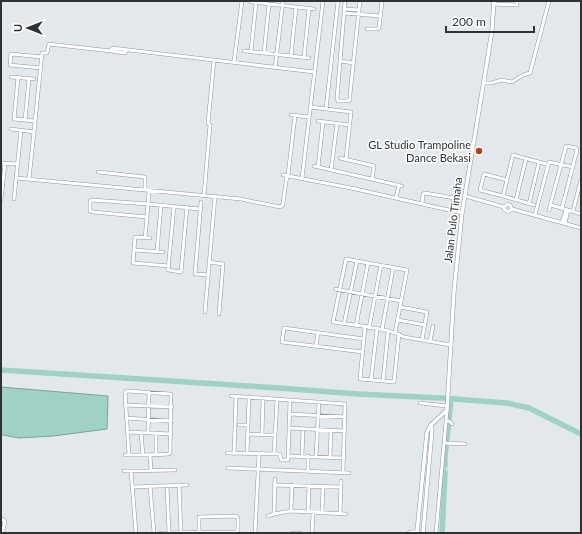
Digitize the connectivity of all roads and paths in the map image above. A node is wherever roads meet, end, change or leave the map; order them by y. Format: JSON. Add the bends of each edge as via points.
{"nodes":[{"id":1,"x":242,"y":1,"type":"edge"},
{"id":2,"x":283,"y":1,"type":"edge"},
{"id":3,"x":323,"y":1,"type":"edge"},
{"id":4,"x":338,"y":1,"type":"edge"},
{"id":5,"x":345,"y":1,"type":"edge"},
{"id":6,"x":360,"y":1,"type":"edge"},
{"id":7,"x":382,"y":1,"type":"edge"},
{"id":8,"x":517,"y":1,"type":"edge"},
{"id":9,"x":549,"y":1,"type":"edge"},
{"id":10,"x":251,"y":2,"type":"edge"},
{"id":11,"x":493,"y":2,"type":"edge"},
{"id":12,"x":256,"y":3,"type":"junction"},
{"id":13,"x":509,"y":3,"type":"edge"},
{"id":14,"x":269,"y":4,"type":"junction"},
{"id":15,"x":282,"y":5,"type":"junction"},
{"id":16,"x":296,"y":7,"type":"junction"},
{"id":17,"x":309,"y":9,"type":"junction"},
{"id":18,"x":314,"y":10,"type":"dead end"},
{"id":19,"x":344,"y":11,"type":"junction"},
{"id":20,"x":358,"y":12,"type":"junction"},
{"id":21,"x":380,"y":16,"type":"junction"},
{"id":22,"x":367,"y":29,"type":"dead end"},
{"id":23,"x":244,"y":51,"type":"dead end"},
{"id":24,"x":251,"y":52,"type":"junction"},
{"id":25,"x":264,"y":53,"type":"junction"},
{"id":26,"x":276,"y":54,"type":"junction"},
{"id":27,"x":291,"y":56,"type":"junction"},
{"id":28,"x":42,"y":57,"type":"junction"},
{"id":29,"x":304,"y":57,"type":"junction"},
{"id":30,"x":309,"y":58,"type":"dead end"},
{"id":31,"x":214,"y":60,"type":"junction"},
{"id":32,"x":340,"y":61,"type":"junction"},
{"id":33,"x":234,"y":62,"type":"junction"},
{"id":34,"x":354,"y":62,"type":"junction"},
{"id":35,"x":41,"y":68,"type":"junction"},
{"id":36,"x":274,"y":68,"type":"junction"},
{"id":37,"x":314,"y":72,"type":"junction"},
{"id":38,"x":11,"y":77,"type":"dead end"},
{"id":39,"x":18,"y":78,"type":"junction"},
{"id":40,"x":29,"y":79,"type":"junction"},
{"id":41,"x":34,"y":79,"type":"dead end"},
{"id":42,"x":487,"y":83,"type":"junction"},
{"id":43,"x":310,"y":107,"type":"junction"},
{"id":44,"x":326,"y":109,"type":"junction"},
{"id":45,"x":291,"y":115,"type":"dead end"},
{"id":46,"x":295,"y":116,"type":"junction"},
{"id":47,"x":309,"y":117,"type":"junction"},
{"id":48,"x":25,"y":120,"type":"junction"},
{"id":49,"x":36,"y":121,"type":"junction"},
{"id":50,"x":318,"y":121,"type":"dead end"},
{"id":51,"x":324,"y":122,"type":"junction"},
{"id":52,"x":337,"y":124,"type":"junction"},
{"id":53,"x":349,"y":125,"type":"junction"},
{"id":54,"x":11,"y":129,"type":"dead end"},
{"id":55,"x":21,"y":130,"type":"junction"},
{"id":56,"x":34,"y":132,"type":"junction"},
{"id":57,"x":340,"y":158,"type":"dead end"},
{"id":58,"x":346,"y":159,"type":"junction"},
{"id":59,"x":526,"y":159,"type":"junction"},
{"id":60,"x":539,"y":162,"type":"junction"},
{"id":61,"x":3,"y":163,"type":"edge"},
{"id":62,"x":18,"y":164,"type":"junction"},
{"id":63,"x":546,"y":164,"type":"dead end"},
{"id":64,"x":561,"y":164,"type":"junction"},
{"id":65,"x":573,"y":167,"type":"junction"},
{"id":66,"x":331,"y":170,"type":"junction"},
{"id":67,"x":98,"y":172,"type":"dead end"},
{"id":68,"x":286,"y":175,"type":"junction"},
{"id":69,"x":16,"y":178,"type":"junction"},
{"id":70,"x":302,"y":178,"type":"junction"},
{"id":71,"x":29,"y":179,"type":"junction"},
{"id":72,"x":372,"y":180,"type":"junction"},
{"id":73,"x":507,"y":180,"type":"junction"},
{"id":74,"x":581,"y":180,"type":"edge"},
{"id":75,"x":145,"y":190,"type":"junction"},
{"id":76,"x":149,"y":191,"type":"junction"},
{"id":77,"x":204,"y":195,"type":"junction"},
{"id":78,"x":215,"y":196,"type":"junction"},
{"id":79,"x":465,"y":196,"type":"junction"},
{"id":80,"x":503,"y":196,"type":"junction"},
{"id":81,"x":396,"y":198,"type":"junction"},
{"id":82,"x":510,"y":198,"type":"junction"},
{"id":83,"x":14,"y":199,"type":"dead end"},
{"id":84,"x":1,"y":200,"type":"edge"},
{"id":85,"x":516,"y":200,"type":"junction"},
{"id":86,"x":201,"y":202,"type":"dead end"},
{"id":87,"x":453,"y":203,"type":"dead end"},
{"id":88,"x":148,"y":204,"type":"junction"},
{"id":89,"x":422,"y":204,"type":"junction"},
{"id":90,"x":508,"y":204,"type":"junction"},
{"id":91,"x":529,"y":204,"type":"junction"},
{"id":92,"x":161,"y":205,"type":"junction"},
{"id":93,"x":534,"y":205,"type":"dead end"},
{"id":94,"x":551,"y":205,"type":"junction"},
{"id":95,"x":174,"y":206,"type":"junction"},
{"id":96,"x":504,"y":207,"type":"junction"},
{"id":97,"x":187,"y":208,"type":"junction"},
{"id":98,"x":562,"y":208,"type":"junction"},
{"id":99,"x":200,"y":209,"type":"junction"},
{"id":100,"x":512,"y":209,"type":"junction"},
{"id":101,"x":550,"y":210,"type":"dead end"},
{"id":102,"x":567,"y":210,"type":"junction"},
{"id":103,"x":572,"y":211,"type":"junction"},
{"id":104,"x":462,"y":214,"type":"junction"},
{"id":105,"x":581,"y":214,"type":"edge"},
{"id":106,"x":535,"y":215,"type":"junction"},
{"id":107,"x":147,"y":217,"type":"junction"},
{"id":108,"x":563,"y":223,"type":"junction"},
{"id":109,"x":581,"y":228,"type":"edge"},
{"id":110,"x":145,"y":238,"type":"junction"},
{"id":111,"x":150,"y":238,"type":"dead end"},
{"id":112,"x":134,"y":250,"type":"junction"},
{"id":113,"x":157,"y":251,"type":"junction"},
{"id":114,"x":163,"y":252,"type":"dead end"},
{"id":115,"x":356,"y":261,"type":"junction"},
{"id":116,"x":210,"y":262,"type":"junction"},
{"id":117,"x":368,"y":263,"type":"junction"},
{"id":118,"x":381,"y":265,"type":"junction"},
{"id":119,"x":169,"y":266,"type":"junction"},
{"id":120,"x":394,"y":268,"type":"junction"},
{"id":121,"x":208,"y":275,"type":"junction"},
{"id":122,"x":338,"y":290,"type":"junction"},
{"id":123,"x":350,"y":292,"type":"junction"},
{"id":124,"x":362,"y":294,"type":"junction"},
{"id":125,"x":375,"y":296,"type":"junction"},
{"id":126,"x":388,"y":298,"type":"junction"},
{"id":127,"x":401,"y":301,"type":"junction"},
{"id":128,"x":400,"y":307,"type":"junction"},
{"id":129,"x":205,"y":312,"type":"dead end"},
{"id":130,"x":219,"y":314,"type":"dead end"},
{"id":131,"x":398,"y":320,"type":"junction"},
{"id":132,"x":344,"y":324,"type":"junction"},
{"id":133,"x":425,"y":325,"type":"junction"},
{"id":134,"x":356,"y":326,"type":"junction"},
{"id":135,"x":433,"y":326,"type":"dead end"},
{"id":136,"x":367,"y":327,"type":"junction"},
{"id":137,"x":377,"y":329,"type":"junction"},
{"id":138,"x":382,"y":330,"type":"junction"},
{"id":139,"x":388,"y":332,"type":"junction"},
{"id":140,"x":318,"y":333,"type":"junction"},
{"id":141,"x":397,"y":333,"type":"junction"},
{"id":142,"x":364,"y":339,"type":"junction"},
{"id":143,"x":422,"y":340,"type":"junction"},
{"id":144,"x":430,"y":341,"type":"junction"},
{"id":145,"x":451,"y":345,"type":"junction"},
{"id":146,"x":316,"y":346,"type":"junction"},
{"id":147,"x":363,"y":352,"type":"junction"},
{"id":148,"x":371,"y":380,"type":"junction"},
{"id":149,"x":383,"y":381,"type":"junction"},
{"id":150,"x":149,"y":392,"type":"junction"},
{"id":151,"x":231,"y":396,"type":"dead end"},
{"id":152,"x":236,"y":397,"type":"junction"},
{"id":153,"x":249,"y":398,"type":"junction"},
{"id":154,"x":263,"y":399,"type":"junction"},
{"id":155,"x":277,"y":400,"type":"junction"},
{"id":156,"x":290,"y":400,"type":"junction"},
{"id":157,"x":319,"y":402,"type":"junction"},
{"id":158,"x":420,"y":403,"type":"dead end"},
{"id":159,"x":125,"y":405,"type":"junction"},
{"id":160,"x":149,"y":406,"type":"junction"},
{"id":161,"x":447,"y":406,"type":"junction"},
{"id":162,"x":172,"y":407,"type":"junction"},
{"id":163,"x":447,"y":410,"type":"junction"},
{"id":164,"x":290,"y":414,"type":"junction"},
{"id":165,"x":318,"y":416,"type":"junction"},
{"id":166,"x":345,"y":417,"type":"junction"},
{"id":167,"x":126,"y":418,"type":"junction"},
{"id":168,"x":149,"y":419,"type":"junction"},
{"id":169,"x":171,"y":421,"type":"junction"},
{"id":170,"x":239,"y":425,"type":"dead end"},
{"id":171,"x":247,"y":425,"type":"junction"},
{"id":172,"x":430,"y":425,"type":"junction"},
{"id":173,"x":289,"y":428,"type":"junction"},
{"id":174,"x":303,"y":429,"type":"junction"},
{"id":175,"x":318,"y":429,"type":"junction"},
{"id":176,"x":331,"y":430,"type":"junction"},
{"id":177,"x":345,"y":431,"type":"junction"},
{"id":178,"x":127,"y":432,"type":"junction"},
{"id":179,"x":141,"y":433,"type":"junction"},
{"id":180,"x":148,"y":433,"type":"junction"},
{"id":181,"x":156,"y":434,"type":"junction"},
{"id":182,"x":171,"y":434,"type":"junction"},
{"id":183,"x":248,"y":434,"type":"junction"},
{"id":184,"x":262,"y":434,"type":"junction"},
{"id":185,"x":275,"y":435,"type":"junction"},
{"id":186,"x":444,"y":443,"type":"junction"},
{"id":187,"x":465,"y":444,"type":"dead end"},
{"id":188,"x":227,"y":453,"type":"dead end"},
{"id":189,"x":234,"y":454,"type":"junction"},
{"id":190,"x":247,"y":454,"type":"junction"},
{"id":191,"x":259,"y":454,"type":"junction"},
{"id":192,"x":274,"y":454,"type":"junction"},
{"id":193,"x":125,"y":455,"type":"dead end"},
{"id":194,"x":129,"y":455,"type":"junction"},
{"id":195,"x":143,"y":455,"type":"junction"},
{"id":196,"x":150,"y":455,"type":"junction"},
{"id":197,"x":156,"y":455,"type":"junction"},
{"id":198,"x":288,"y":456,"type":"junction"},
{"id":199,"x":302,"y":456,"type":"junction"},
{"id":200,"x":308,"y":456,"type":"junction"},
{"id":201,"x":316,"y":457,"type":"junction"},
{"id":202,"x":330,"y":457,"type":"junction"},
{"id":203,"x":344,"y":458,"type":"junction"},
{"id":204,"x":228,"y":468,"type":"dead end"},
{"id":205,"x":258,"y":469,"type":"junction"},
{"id":206,"x":151,"y":470,"type":"junction"},
{"id":207,"x":175,"y":470,"type":"dead end"},
{"id":208,"x":124,"y":471,"type":"dead end"},
{"id":209,"x":131,"y":471,"type":"junction"},
{"id":210,"x":308,"y":471,"type":"junction"},
{"id":211,"x":343,"y":472,"type":"junction"},
{"id":212,"x":349,"y":473,"type":"dead end"},
{"id":213,"x":423,"y":473,"type":"junction"},
{"id":214,"x":428,"y":474,"type":"junction"},
{"id":215,"x":275,"y":479,"type":"dead end"},
{"id":216,"x":341,"y":481,"type":"dead end"},
{"id":217,"x":187,"y":485,"type":"dead end"},
{"id":218,"x":274,"y":485,"type":"junction"},
{"id":219,"x":150,"y":486,"type":"junction"},
{"id":220,"x":167,"y":486,"type":"junction"},
{"id":221,"x":179,"y":486,"type":"junction"},
{"id":222,"x":292,"y":486,"type":"junction"},
{"id":223,"x":309,"y":486,"type":"junction"},
{"id":224,"x":133,"y":487,"type":"junction"},
{"id":225,"x":323,"y":487,"type":"junction"},
{"id":226,"x":340,"y":487,"type":"junction"},
{"id":227,"x":291,"y":511,"type":"junction"},
{"id":228,"x":308,"y":512,"type":"junction"},
{"id":229,"x":322,"y":512,"type":"junction"},
{"id":230,"x":313,"y":513,"type":"junction"},
{"id":231,"x":340,"y":513,"type":"junction"},
{"id":232,"x":274,"y":514,"type":"junction"},
{"id":233,"x":346,"y":514,"type":"dead end"},
{"id":234,"x":268,"y":516,"type":"dead end"},
{"id":235,"x":1,"y":519,"type":"edge"},
{"id":236,"x":199,"y":532,"type":"edge"},
{"id":237,"x":2,"y":533,"type":"edge"},
{"id":238,"x":136,"y":533,"type":"edge"},
{"id":239,"x":154,"y":533,"type":"edge"},
{"id":240,"x":161,"y":533,"type":"edge"},
{"id":241,"x":169,"y":533,"type":"edge"},
{"id":242,"x":175,"y":533,"type":"edge"},
{"id":243,"x":181,"y":533,"type":"edge"},
{"id":244,"x":255,"y":533,"type":"edge"},
{"id":245,"x":293,"y":533,"type":"edge"},
{"id":246,"x":300,"y":533,"type":"edge"},
{"id":247,"x":312,"y":533,"type":"edge"},
{"id":248,"x":409,"y":533,"type":"edge"},
{"id":249,"x":417,"y":533,"type":"edge"},
{"id":250,"x":423,"y":533,"type":"edge"},
{"id":251,"x":436,"y":533,"type":"edge"}],
"edges":[{"from":1,"to":33,"type":"street"},
{"from":2,"to":15,"type":"street"},
{"from":3,"to":37,"type":"street"},
{"from":4,"to":44,"type":"street"},
{"from":5,"to":19,"type":"street"},
{"from":6,"to":20,"type":"street"},
{"from":7,"to":21,"type":"street"},
{"from":8,"to":13,"type":"street","via":[[517,5]]},
{"from":9,"to":42,"type":"street","via":[[531,72],[514,82],[501,80]]},
{"from":10,"to":12,"type":"street"},
{"from":11,"to":13,"type":"street"},
{"from":11,"to":42,"type":"street","name":"Jalan Pulo Timaha"},
{"from":12,"to":14,"type":"street"},
{"from":12,"to":24,"type":"street"},
{"from":14,"to":15,"type":"street"},
{"from":14,"to":25,"type":"street"},
{"from":15,"to":16,"type":"street"},
{"from":15,"to":26,"type":"street"},
{"from":16,"to":17,"type":"street"},
{"from":16,"to":27,"type":"street"},
{"from":17,"to":18,"type":"street"},
{"from":17,"to":29,"type":"street"},
{"from":19,"to":20,"type":"street"},
{"from":19,"to":32,"type":"street"},
{"from":20,"to":21,"type":"street"},
{"from":20,"to":34,"type":"street"},
{"from":21,"to":22,"type":"street","via":[[378,29]]},
{"from":23,"to":24,"type":"street"},
{"from":24,"to":25,"type":"street"},
{"from":25,"to":26,"type":"street"},
{"from":26,"to":27,"type":"street"},
{"from":26,"to":36,"type":"street"},
{"from":27,"to":29,"type":"street"},
{"from":28,"to":31,"type":"street","via":[[42,53],[47,53],[49,44],[111,51],[112,48]]},
{"from":28,"to":35,"type":"street"},
{"from":28,"to":35,"type":"street","via":[[11,54],[10,65]]},
{"from":29,"to":30,"type":"street"},
{"from":31,"to":33,"type":"street"},
{"from":31,"to":77,"type":"street"},
{"from":32,"to":34,"type":"street"},
{"from":32,"to":34,"type":"street","via":[[338,101],[350,100]]},
{"from":33,"to":36,"type":"street"},
{"from":35,"to":49,"type":"street"},
{"from":36,"to":37,"type":"street"},
{"from":37,"to":43,"type":"street"},
{"from":38,"to":39,"type":"street"},
{"from":39,"to":40,"type":"street"},
{"from":39,"to":48,"type":"street","via":[[14,119]]},
{"from":40,"to":41,"type":"street"},
{"from":40,"to":48,"type":"street"},
{"from":42,"to":79,"type":"street","name":"Jalan Pulo Timaha"},
{"from":43,"to":44,"type":"street"},
{"from":43,"to":47,"type":"street"},
{"from":44,"to":53,"type":"street","via":[[353,112]]},
{"from":45,"to":46,"type":"street"},
{"from":46,"to":47,"type":"street"},
{"from":46,"to":68,"type":"street"},
{"from":47,"to":70,"type":"street"},
{"from":48,"to":49,"type":"street"},
{"from":49,"to":56,"type":"street"},
{"from":50,"to":51,"type":"street"},
{"from":51,"to":52,"type":"street"},
{"from":51,"to":66,"type":"street","via":[[316,167]]},
{"from":52,"to":53,"type":"street"},
{"from":52,"to":66,"type":"street"},
{"from":53,"to":58,"type":"street"},
{"from":54,"to":55,"type":"street"},
{"from":55,"to":56,"type":"street"},
{"from":55,"to":62,"type":"street"},
{"from":56,"to":71,"type":"street"},
{"from":57,"to":58,"type":"street"},
{"from":58,"to":72,"type":"street","via":[[374,166]]},
{"from":59,"to":60,"type":"street"},
{"from":59,"to":73,"type":"street","via":[[513,155]]},
{"from":59,"to":85,"type":"street"},
{"from":60,"to":63,"type":"street"},
{"from":60,"to":91,"type":"street"},
{"from":61,"to":62,"type":"street"},
{"from":61,"to":84,"type":"street"},
{"from":62,"to":69,"type":"street"},
{"from":64,"to":65,"type":"street"},
{"from":64,"to":65,"type":"street","via":[[568,146],[577,150]]},
{"from":64,"to":94,"type":"street"},
{"from":64,"to":106,"type":"street","via":[[549,162]]},
{"from":65,"to":98,"type":"street"},
{"from":66,"to":72,"type":"street"},
{"from":67,"to":75,"type":"street","via":[[145,177]]},
{"from":68,"to":70,"type":"street"},
{"from":68,"to":78,"type":"street","via":[[283,205],[280,207],[245,199]]},
{"from":69,"to":71,"type":"street"},
{"from":69,"to":83,"type":"street"},
{"from":70,"to":81,"type":"street"},
{"from":71,"to":75,"type":"street"},
{"from":72,"to":81,"type":"street","via":[[400,186]]},
{"from":73,"to":80,"type":"street"},
{"from":73,"to":80,"type":"street","via":[[484,174],[480,190]]},
{"from":74,"to":103,"type":"street"},
{"from":75,"to":76,"type":"street"},
{"from":76,"to":77,"type":"street"},
{"from":76,"to":88,"type":"street"},
{"from":77,"to":78,"type":"street"},
{"from":78,"to":116,"type":"street"},
{"from":79,"to":96,"type":"street"},
{"from":79,"to":104,"type":"street","name":"Jalan Pulo Timaha"},
{"from":80,"to":82,"type":"street"},
{"from":81,"to":89,"type":"street"},
{"from":82,"to":85,"type":"street"},
{"from":82,"to":90,"type":"street"},
{"from":85,"to":91,"type":"street"},
{"from":86,"to":99,"type":"street"},
{"from":87,"to":89,"type":"street","via":[[454,198],[425,193]]},
{"from":88,"to":92,"type":"street"},
{"from":88,"to":107,"type":"street"},
{"from":88,"to":107,"type":"street","via":[[92,200],[90,202],[91,212]]},
{"from":89,"to":104,"type":"street"},
{"from":90,"to":96,"type":"street"},
{"from":90,"to":100,"type":"street"},
{"from":91,"to":93,"type":"street"},
{"from":92,"to":95,"type":"street"},
{"from":92,"to":113,"type":"street"},
{"from":94,"to":98,"type":"street"},
{"from":94,"to":101,"type":"street"},
{"from":95,"to":97,"type":"street"},
{"from":95,"to":119,"type":"street"},
{"from":96,"to":100,"type":"street","via":[[506,211]]},
{"from":97,"to":99,"type":"street"},
{"from":97,"to":119,"type":"street","via":[[181,272],[168,270]]},
{"from":98,"to":102,"type":"street"},
{"from":99,"to":121,"type":"street","via":[[195,274]]},
{"from":100,"to":106,"type":"street"},
{"from":102,"to":103,"type":"street"},
{"from":102,"to":108,"type":"street"},
{"from":103,"to":105,"type":"street"},
{"from":104,"to":145,"type":"street","name":"Jalan Pulo Timaha"},
{"from":106,"to":108,"type":"street"},
{"from":107,"to":110,"type":"street"},
{"from":108,"to":109,"type":"street"},
{"from":110,"to":111,"type":"street"},
{"from":110,"to":112,"type":"street","via":[[136,237]]},
{"from":112,"to":113,"type":"street"},
{"from":112,"to":119,"type":"street","via":[[133,263]]},
{"from":113,"to":114,"type":"street"},
{"from":115,"to":117,"type":"street"},
{"from":115,"to":122,"type":"street","via":[[346,259]]},
{"from":115,"to":123,"type":"street"},
{"from":116,"to":121,"type":"street"},
{"from":116,"to":130,"type":"street","via":[[223,264]]},
{"from":117,"to":118,"type":"street"},
{"from":117,"to":124,"type":"street"},
{"from":118,"to":120,"type":"street"},
{"from":118,"to":125,"type":"street"},
{"from":120,"to":126,"type":"street"},
{"from":120,"to":127,"type":"street","via":[[407,270]]},
{"from":121,"to":129,"type":"street"},
{"from":122,"to":123,"type":"street"},
{"from":122,"to":132,"type":"street","via":[[333,322]]},
{"from":123,"to":124,"type":"street"},
{"from":123,"to":132,"type":"street"},
{"from":124,"to":125,"type":"street"},
{"from":124,"to":134,"type":"street"},
{"from":125,"to":126,"type":"street"},
{"from":125,"to":136,"type":"street"},
{"from":126,"to":127,"type":"street"},
{"from":126,"to":138,"type":"street"},
{"from":127,"to":128,"type":"street"},
{"from":128,"to":131,"type":"street"},
{"from":128,"to":133,"type":"street","via":[[427,312]]},
{"from":131,"to":133,"type":"street"},
{"from":131,"to":141,"type":"street"},
{"from":132,"to":134,"type":"street"},
{"from":133,"to":143,"type":"street"},
{"from":134,"to":136,"type":"street"},
{"from":135,"to":144,"type":"street"},
{"from":136,"to":137,"type":"street"},
{"from":136,"to":142,"type":"street"},
{"from":137,"to":138,"type":"street"},
{"from":137,"to":148,"type":"street"},
{"from":138,"to":139,"type":"street"},
{"from":139,"to":141,"type":"street"},
{"from":139,"to":149,"type":"street"},
{"from":140,"to":142,"type":"street"},
{"from":140,"to":146,"type":"street"},
{"from":140,"to":146,"type":"street","via":[[284,328],[282,342]]},
{"from":141,"to":143,"type":"street"},
{"from":141,"to":149,"type":"street","via":[[394,382]]},
{"from":142,"to":147,"type":"street"},
{"from":143,"to":144,"type":"street"},
{"from":144,"to":145,"type":"street"},
{"from":145,"to":161,"type":"street","name":"Jalan Pulo Timaha"},
{"from":146,"to":147,"type":"street"},
{"from":147,"to":148,"type":"street","via":[[360,379]]},
{"from":148,"to":149,"type":"street"},
{"from":150,"to":159,"type":"street","via":[[126,391]]},
{"from":150,"to":160,"type":"street"},
{"from":150,"to":162,"type":"street","via":[[171,394]]},
{"from":151,"to":152,"type":"street"},
{"from":152,"to":153,"type":"street"},
{"from":152,"to":189,"type":"street"},
{"from":153,"to":154,"type":"street"},
{"from":153,"to":171,"type":"street"},
{"from":154,"to":155,"type":"street"},
{"from":154,"to":184,"type":"street"},
{"from":155,"to":156,"type":"street"},
{"from":155,"to":185,"type":"street"},
{"from":156,"to":157,"type":"street"},
{"from":156,"to":164,"type":"street"},
{"from":157,"to":165,"type":"street"},
{"from":157,"to":166,"type":"street","via":[[345,404]]},
{"from":158,"to":161,"type":"street"},
{"from":159,"to":160,"type":"street"},
{"from":159,"to":167,"type":"street"},
{"from":160,"to":162,"type":"street"},
{"from":160,"to":168,"type":"street"},
{"from":161,"to":163,"type":"street","name":"Jalan Pulo Timaha"},
{"from":162,"to":169,"type":"street"},
{"from":163,"to":172,"type":"street"},
{"from":163,"to":186,"type":"street","via":[[449,422]]},
{"from":164,"to":165,"type":"street"},
{"from":164,"to":173,"type":"street"},
{"from":165,"to":166,"type":"street"},
{"from":165,"to":175,"type":"street"},
{"from":166,"to":177,"type":"street"},
{"from":167,"to":168,"type":"street"},
{"from":167,"to":178,"type":"street"},
{"from":168,"to":169,"type":"street"},
{"from":168,"to":180,"type":"street"},
{"from":169,"to":182,"type":"street"},
{"from":170,"to":171,"type":"street"},
{"from":171,"to":183,"type":"street"},
{"from":172,"to":213,"type":"street"},
{"from":172,"to":214,"type":"street","via":[[432,430]]},
{"from":173,"to":174,"type":"street"},
{"from":173,"to":198,"type":"street"},
{"from":174,"to":175,"type":"street"},
{"from":174,"to":199,"type":"street"},
{"from":175,"to":176,"type":"street"},
{"from":175,"to":201,"type":"street"},
{"from":176,"to":177,"type":"street"},
{"from":176,"to":202,"type":"street"},
{"from":177,"to":203,"type":"street"},
{"from":178,"to":179,"type":"street"},
{"from":178,"to":194,"type":"street"},
{"from":179,"to":180,"type":"street"},
{"from":179,"to":195,"type":"street"},
{"from":180,"to":181,"type":"street"},
{"from":181,"to":182,"type":"street"},
{"from":181,"to":197,"type":"street"},
{"from":182,"to":197,"type":"street","via":[[170,453]]},
{"from":183,"to":184,"type":"street"},
{"from":183,"to":190,"type":"street"},
{"from":184,"to":185,"type":"street"},
{"from":185,"to":192,"type":"street"},
{"from":186,"to":187,"type":"street"},
{"from":186,"to":251,"type":"street"},
{"from":188,"to":189,"type":"street"},
{"from":189,"to":190,"type":"street"},
{"from":190,"to":191,"type":"street"},
{"from":191,"to":192,"type":"street"},
{"from":191,"to":205,"type":"street"},
{"from":192,"to":198,"type":"street","via":[[287,461]]},
{"from":193,"to":194,"type":"street"},
{"from":194,"to":195,"type":"street"},
{"from":195,"to":196,"type":"street"},
{"from":196,"to":197,"type":"street"},
{"from":196,"to":206,"type":"street"},
{"from":198,"to":199,"type":"street"},
{"from":199,"to":200,"type":"street"},
{"from":200,"to":201,"type":"street"},
{"from":200,"to":210,"type":"street"},
{"from":201,"to":202,"type":"street"},
{"from":202,"to":203,"type":"street"},
{"from":203,"to":211,"type":"street"},
{"from":204,"to":205,"type":"street"},
{"from":205,"to":210,"type":"street"},
{"from":205,"to":244,"type":"street"},
{"from":206,"to":207,"type":"street"},
{"from":206,"to":209,"type":"street"},
{"from":208,"to":209,"type":"street"},
{"from":209,"to":224,"type":"street"},
{"from":210,"to":211,"type":"street"},
{"from":211,"to":212,"type":"street"},
{"from":213,"to":214,"type":"street"},
{"from":213,"to":249,"type":"street"},
{"from":214,"to":250,"type":"street"},
{"from":215,"to":218,"type":"street"},
{"from":216,"to":226,"type":"street"},
{"from":217,"to":221,"type":"street"},
{"from":218,"to":222,"type":"street"},
{"from":218,"to":232,"type":"street"},
{"from":219,"to":220,"type":"street"},
{"from":219,"to":224,"type":"street"},
{"from":219,"to":239,"type":"street"},
{"from":220,"to":221,"type":"street"},
{"from":220,"to":241,"type":"street"},
{"from":221,"to":243,"type":"street"},
{"from":222,"to":223,"type":"street"},
{"from":222,"to":227,"type":"street"},
{"from":223,"to":225,"type":"street"},
{"from":223,"to":228,"type":"street"},
{"from":224,"to":238,"type":"street"},
{"from":225,"to":226,"type":"street"},
{"from":225,"to":229,"type":"street"},
{"from":226,"to":231,"type":"street"},
{"from":227,"to":228,"type":"street"},
{"from":227,"to":232,"type":"street"},
{"from":228,"to":230,"type":"street"},
{"from":229,"to":230,"type":"street"},
{"from":229,"to":231,"type":"street"},
{"from":230,"to":247,"type":"street"},
{"from":231,"to":233,"type":"street"},
{"from":232,"to":234,"type":"street"},
{"from":235,"to":237,"type":"street","via":[[5,521]]},
{"from":236,"to":236,"type":"street","via":[[199,517],[238,516],[237,531]]},
{"from":236,"to":243,"type":"street"},
{"from":240,"to":241,"type":"street"},
{"from":241,"to":242,"type":"street"},
{"from":242,"to":243,"type":"street"},
{"from":245,"to":246,"type":"street"},
{"from":248,"to":249,"type":"street"}]}
